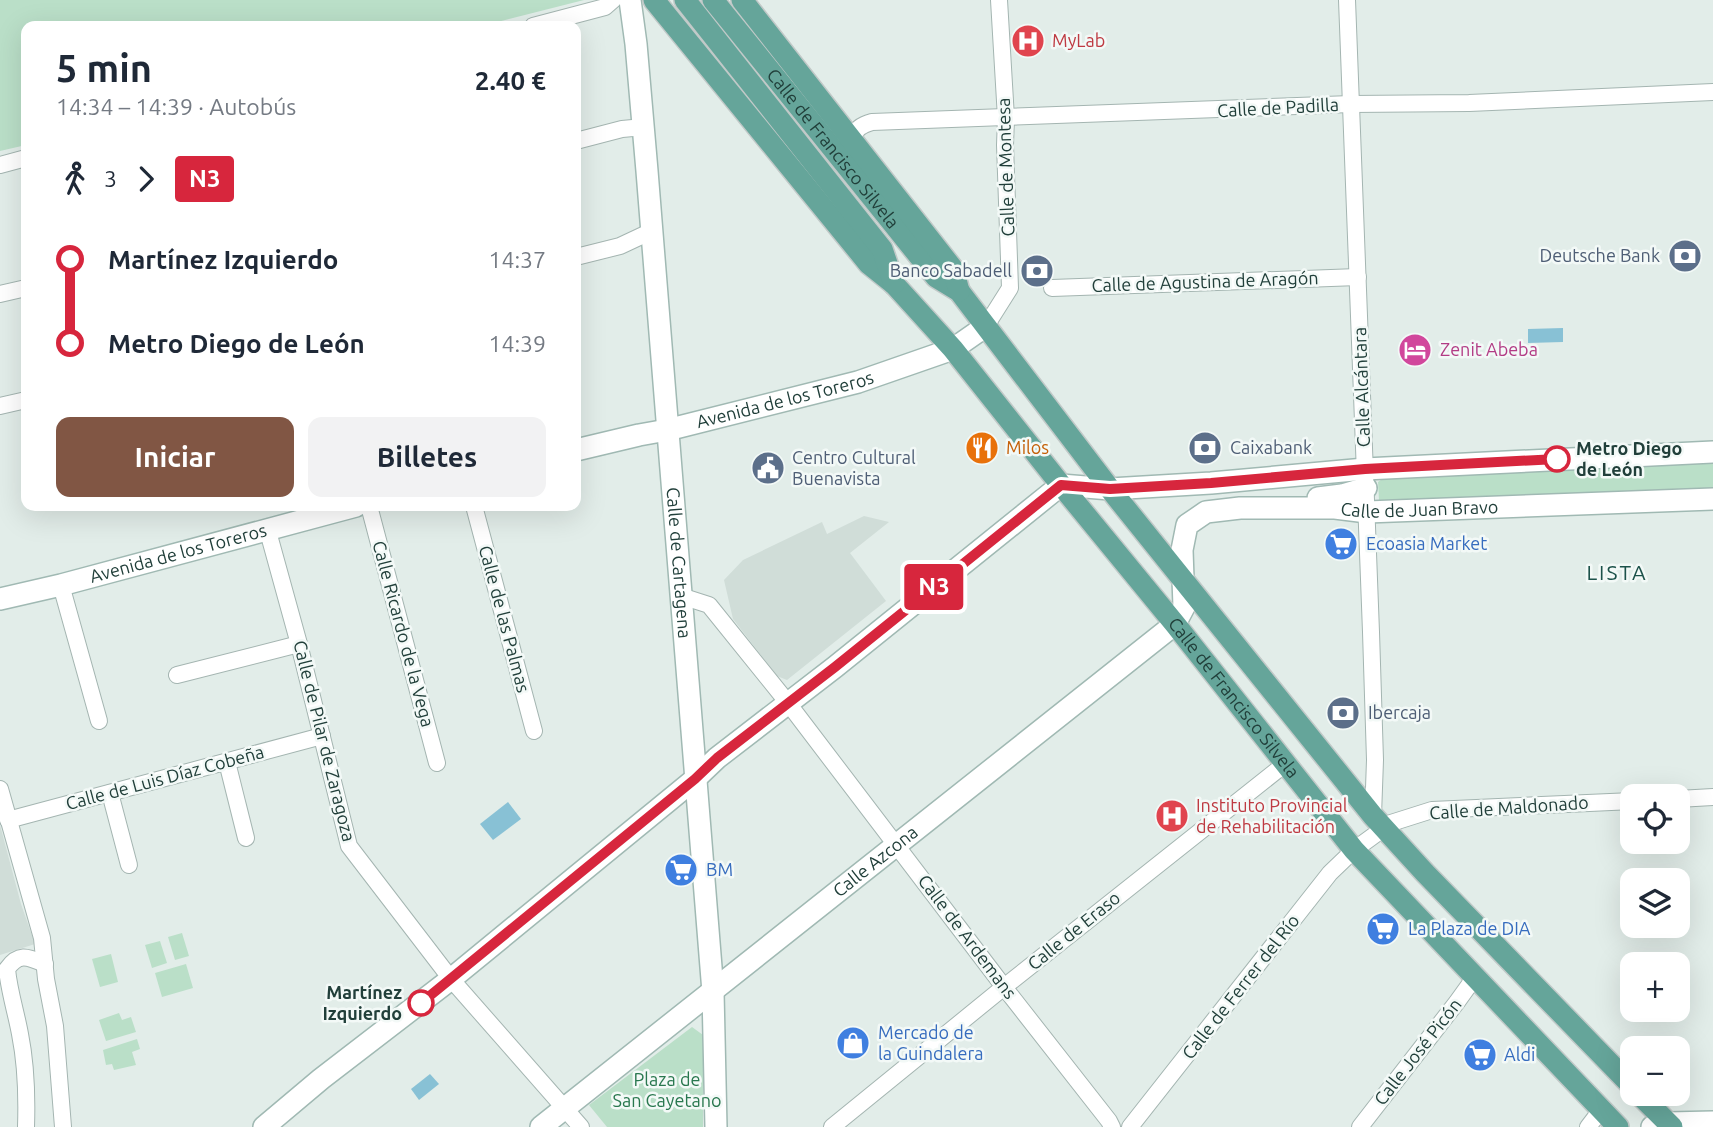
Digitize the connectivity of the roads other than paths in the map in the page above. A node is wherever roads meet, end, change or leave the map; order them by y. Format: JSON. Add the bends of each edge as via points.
{"nodes":[{"id":1,"x":613,"y":0,"type":"edge"},
{"id":2,"x":630,"y":0,"type":"edge"},
{"id":3,"x":654,"y":0,"type":"edge"},
{"id":4,"x":685,"y":0,"type":"edge"},
{"id":5,"x":713,"y":0,"type":"edge"},
{"id":6,"x":742,"y":0,"type":"edge"},
{"id":7,"x":999,"y":0,"type":"edge"},
{"id":8,"x":1347,"y":0,"type":"edge"},
{"id":9,"x":552,"y":21,"type":"edge"},
{"id":10,"x":1713,"y":92,"type":"edge"},
{"id":11,"x":1351,"y":104,"type":"junction"},
{"id":12,"x":1006,"y":118,"type":"junction"},
{"id":13,"x":644,"y":127,"type":"junction"},
{"id":14,"x":851,"y":139,"type":"junction"},
{"id":15,"x":581,"y":140,"type":"edge"},
{"id":16,"x":21,"y":159,"type":"edge"},
{"id":17,"x":0,"y":165,"type":"edge"},
{"id":18,"x":652,"y":231,"type":"junction"},
{"id":19,"x":581,"y":256,"type":"edge"},
{"id":20,"x":1358,"y":277,"type":"junction"},
{"id":21,"x":894,"y":284,"type":"junction"},
{"id":22,"x":1052,"y":288,"type":"dead end"},
{"id":23,"x":21,"y":289,"type":"edge"},
{"id":24,"x":959,"y":292,"type":"junction"},
{"id":25,"x":0,"y":294,"type":"edge"},
{"id":26,"x":986,"y":326,"type":"junction"},
{"id":27,"x":953,"y":349,"type":"junction"},
{"id":28,"x":21,"y":401,"type":"edge"},
{"id":29,"x":0,"y":406,"type":"edge"},
{"id":30,"x":667,"y":430,"type":"junction"},
{"id":31,"x":581,"y":449,"type":"edge"},
{"id":32,"x":1713,"y":452,"type":"edge"},
{"id":33,"x":1366,"y":478,"type":"junction"},
{"id":34,"x":1061,"y":485,"type":"junction"},
{"id":35,"x":1110,"y":489,"type":"junction"},
{"id":36,"x":1713,"y":499,"type":"edge"},
{"id":37,"x":1240,"y":508,"type":"junction"},
{"id":38,"x":336,"y":511,"type":"edge"},
{"id":39,"x":370,"y":511,"type":"edge"},
{"id":40,"x":475,"y":511,"type":"edge"},
{"id":41,"x":1367,"y":512,"type":"junction"},
{"id":42,"x":267,"y":528,"type":"junction"},
{"id":43,"x":1184,"y":581,"type":"junction"},
{"id":44,"x":61,"y":585,"type":"junction"},
{"id":45,"x":681,"y":596,"type":"junction"},
{"id":46,"x":0,"y":599,"type":"edge"},
{"id":47,"x":1175,"y":624,"type":"junction"},
{"id":48,"x":299,"y":644,"type":"junction"},
{"id":49,"x":177,"y":676,"type":"dead end"},
{"id":50,"x":788,"y":703,"type":"junction"},
{"id":51,"x":99,"y":721,"type":"dead end"},
{"id":52,"x":534,"y":732,"type":"dead end"},
{"id":53,"x":322,"y":736,"type":"junction"},
{"id":54,"x":227,"y":762,"type":"junction"},
{"id":55,"x":437,"y":763,"type":"dead end"},
{"id":56,"x":1285,"y":764,"type":"junction"},
{"id":57,"x":695,"y":779,"type":"junction"},
{"id":58,"x":0,"y":789,"type":"edge"},
{"id":59,"x":110,"y":793,"type":"junction"},
{"id":60,"x":1713,"y":797,"type":"edge"},
{"id":61,"x":1690,"y":798,"type":"edge"},
{"id":62,"x":1620,"y":802,"type":"edge"},
{"id":63,"x":8,"y":820,"type":"junction"},
{"id":64,"x":1379,"y":822,"type":"junction"},
{"id":65,"x":246,"y":838,"type":"dead end"},
{"id":66,"x":897,"y":845,"type":"junction"},
{"id":67,"x":1354,"y":850,"type":"junction"},
{"id":68,"x":129,"y":866,"type":"dead end"},
{"id":69,"x":45,"y":964,"type":"junction"},
{"id":70,"x":1475,"y":976,"type":"junction"},
{"id":71,"x":451,"y":979,"type":"junction"},
{"id":72,"x":1004,"y":987,"type":"junction"},
{"id":73,"x":713,"y":992,"type":"junction"},
{"id":74,"x":1620,"y":1074,"type":"edge"},
{"id":75,"x":1648,"y":1106,"type":"edge"},
{"id":76,"x":564,"y":1108,"type":"junction"},
{"id":77,"x":1713,"y":1122,"type":"edge"},
{"id":78,"x":1610,"y":1123,"type":"edge"},
{"id":79,"x":1664,"y":1126,"type":"edge"},
{"id":80,"x":26,"y":1127,"type":"edge"},
{"id":81,"x":63,"y":1127,"type":"edge"},
{"id":82,"x":264,"y":1127,"type":"edge"},
{"id":83,"x":541,"y":1127,"type":"edge"},
{"id":84,"x":581,"y":1127,"type":"edge"},
{"id":85,"x":716,"y":1127,"type":"edge"},
{"id":86,"x":833,"y":1127,"type":"edge"},
{"id":87,"x":1112,"y":1127,"type":"edge"},
{"id":88,"x":1130,"y":1127,"type":"edge"},
{"id":89,"x":1360,"y":1127,"type":"edge"}],
"edges":[{"from":1,"to":9,"type":"street","via":[[605,7]]},
{"from":2,"to":13,"type":"street","name":"Calle de Cartagena"},
{"from":3,"to":21,"type":"main road","name":"Calle de Francisco Silvela","via":[[869,264]]},
{"from":4,"to":21,"type":"main road","name":"Calle de Francisco Silvela","via":[[882,250]]},
{"from":5,"to":24,"type":"main road","name":"Calle de Francisco Silvela","via":[[936,277]]},
{"from":6,"to":14,"type":"main road","name":"Calle de Francisco Silvela"},
{"from":7,"to":12,"type":"street","name":"Calle de Montesa"},
{"from":8,"to":11,"type":"street","name":"Calle Alcántara"},
{"from":10,"to":11,"type":"street","name":"Calle de Padilla"},
{"from":11,"to":12,"type":"street","name":"Calle de Padilla"},
{"from":11,"to":20,"type":"street","name":"Calle Alcántara"},
{"from":12,"to":14,"type":"street","name":"Calle de Padilla","via":[[873,122],[856,130]]},
{"from":12,"to":26,"type":"street","name":"Calle de Montesa","via":[[1010,288]]},
{"from":13,"to":15,"type":"street"},
{"from":13,"to":18,"type":"street","name":"Calle de Cartagena"},
{"from":14,"to":24,"type":"main road","name":"Calle de Francisco Silvela","via":[[953,269]]},
{"from":16,"to":17,"type":"street"},
{"from":18,"to":19,"type":"street","via":[[620,246]]},
{"from":18,"to":30,"type":"street","name":"Calle de Cartagena"},
{"from":20,"to":22,"type":"street","name":"Calle de Agustina de Aragón"},
{"from":20,"to":33,"type":"street","name":"Calle Alcántara"},
{"from":21,"to":27,"type":"main road","name":"Calle de Francisco Silvela"},
{"from":23,"to":25,"type":"street"},
{"from":24,"to":26,"type":"main road","name":"Calle de Francisco Silvela"},
{"from":26,"to":27,"type":"street","name":"Avenida de los Toreros"},
{"from":26,"to":35,"type":"main road","name":"Calle de Francisco Silvela"},
{"from":27,"to":30,"type":"street","name":"Avenida de los Toreros","via":[[859,383]]},
{"from":27,"to":34,"type":"main road","name":"Calle de Francisco Silvela"},
{"from":28,"to":29,"type":"street"},
{"from":30,"to":31,"type":"street","name":"Avenida de los Toreros"},
{"from":30,"to":45,"type":"street","name":"Calle de Cartagena"},
{"from":32,"to":33,"type":"street"},
{"from":33,"to":35,"type":"street"},
{"from":33,"to":37,"type":"street","via":[[1342,495]]},
{"from":33,"to":41,"type":"street","name":"Calle Alcántara"},
{"from":34,"to":35,"type":"street"},
{"from":34,"to":47,"type":"main road","name":"Calle de Francisco Silvela"},
{"from":34,"to":50,"type":"street"},
{"from":35,"to":43,"type":"main road","name":"Calle de Francisco Silvela"},
{"from":36,"to":41,"type":"street","name":"Calle de Juan Bravo"},
{"from":37,"to":41,"type":"street","name":"Calle de Juan Bravo"},
{"from":37,"to":43,"type":"street","name":"Calle de Juan Bravo","via":[[1206,512],[1187,525],[1182,550]]},
{"from":38,"to":42,"type":"street","name":"Avenida de los Toreros"},
{"from":39,"to":55,"type":"street","name":"Calle Ricardo de la Vega"},
{"from":40,"to":52,"type":"street","name":"Calle de las Palmas"},
{"from":41,"to":64,"type":"street","name":"Calle Alcántara"},
{"from":42,"to":44,"type":"street","name":"Avenida de los Toreros"},
{"from":42,"to":48,"type":"street","name":"Calle de Pilar de Zaragoza"},
{"from":43,"to":47,"type":"street","via":[[1184,607]]},
{"from":43,"to":64,"type":"main road","name":"Calle de Francisco Silvela"},
{"from":44,"to":46,"type":"street","name":"Avenida de los Toreros"},
{"from":44,"to":51,"type":"street"},
{"from":45,"to":50,"type":"street","name":"Calle de Ardemans","via":[[709,605]]},
{"from":45,"to":57,"type":"street","name":"Calle de Cartagena"},
{"from":47,"to":56,"type":"main road","name":"Calle de Francisco Silvela"},
{"from":47,"to":66,"type":"street","name":"Calle Azcona"},
{"from":48,"to":49,"type":"street"},
{"from":48,"to":53,"type":"street","name":"Calle de Pilar de Zaragoza"},
{"from":50,"to":57,"type":"street"},
{"from":50,"to":66,"type":"street","name":"Calle de Ardemans"},
{"from":53,"to":54,"type":"street","name":"Calle de Luis Díaz Cobeña"},
{"from":53,"to":71,"type":"street","name":"Calle de Pilar de Zaragoza","via":[[349,846]]},
{"from":54,"to":59,"type":"street","name":"Calle de Luis Díaz Cobeña"},
{"from":54,"to":65,"type":"street"},
{"from":56,"to":67,"type":"main road","name":"Calle de Francisco Silvela"},
{"from":56,"to":72,"type":"street","name":"Calle de Eraso"},
{"from":57,"to":71,"type":"street"},
{"from":57,"to":73,"type":"street","name":"Calle de Cartagena"},
{"from":58,"to":63,"type":"street"},
{"from":59,"to":63,"type":"street","name":"Calle de Luis Díaz Cobeña"},
{"from":59,"to":68,"type":"street"},
{"from":60,"to":61,"type":"street"},
{"from":62,"to":64,"type":"street","name":"Calle de Maldonado","via":[[1432,810],[1391,823]]},
{"from":63,"to":69,"type":"street","via":[[42,938]]},
{"from":64,"to":67,"type":"street","name":"Calle de Maldonado"},
{"from":64,"to":74,"type":"main road","name":"Calle de Francisco Silvela"},
{"from":66,"to":72,"type":"street","name":"Calle de Ardemans"},
{"from":66,"to":73,"type":"street","name":"Calle Azcona"},
{"from":67,"to":70,"type":"main road","name":"Calle de Francisco Silvela"},
{"from":67,"to":88,"type":"street","name":"Calle de Ferrer del Río","via":[[1330,873]]},
{"from":69,"to":80,"type":"street","via":[[19,957],[7,970],[20,1035]]},
{"from":69,"to":81,"type":"street"},
{"from":70,"to":78,"type":"main road","name":"Calle de Francisco Silvela"},
{"from":70,"to":89,"type":"street","name":"Calle José Picón"},
{"from":71,"to":76,"type":"street","name":"Calle de Pilar de Zaragoza"},
{"from":71,"to":82,"type":"street"},
{"from":72,"to":86,"type":"street","name":"Calle de Eraso"},
{"from":72,"to":87,"type":"street","name":"Calle de Ardemans"},
{"from":73,"to":76,"type":"street","name":"Calle Azcona"},
{"from":73,"to":85,"type":"street","name":"Calle de Cartagena"},
{"from":75,"to":79,"type":"main road"},
{"from":76,"to":83,"type":"street","name":"Calle Azcona"},
{"from":76,"to":84,"type":"street","name":"Calle de Pilar de Zaragoza"},
{"from":77,"to":79,"type":"street"}]}
